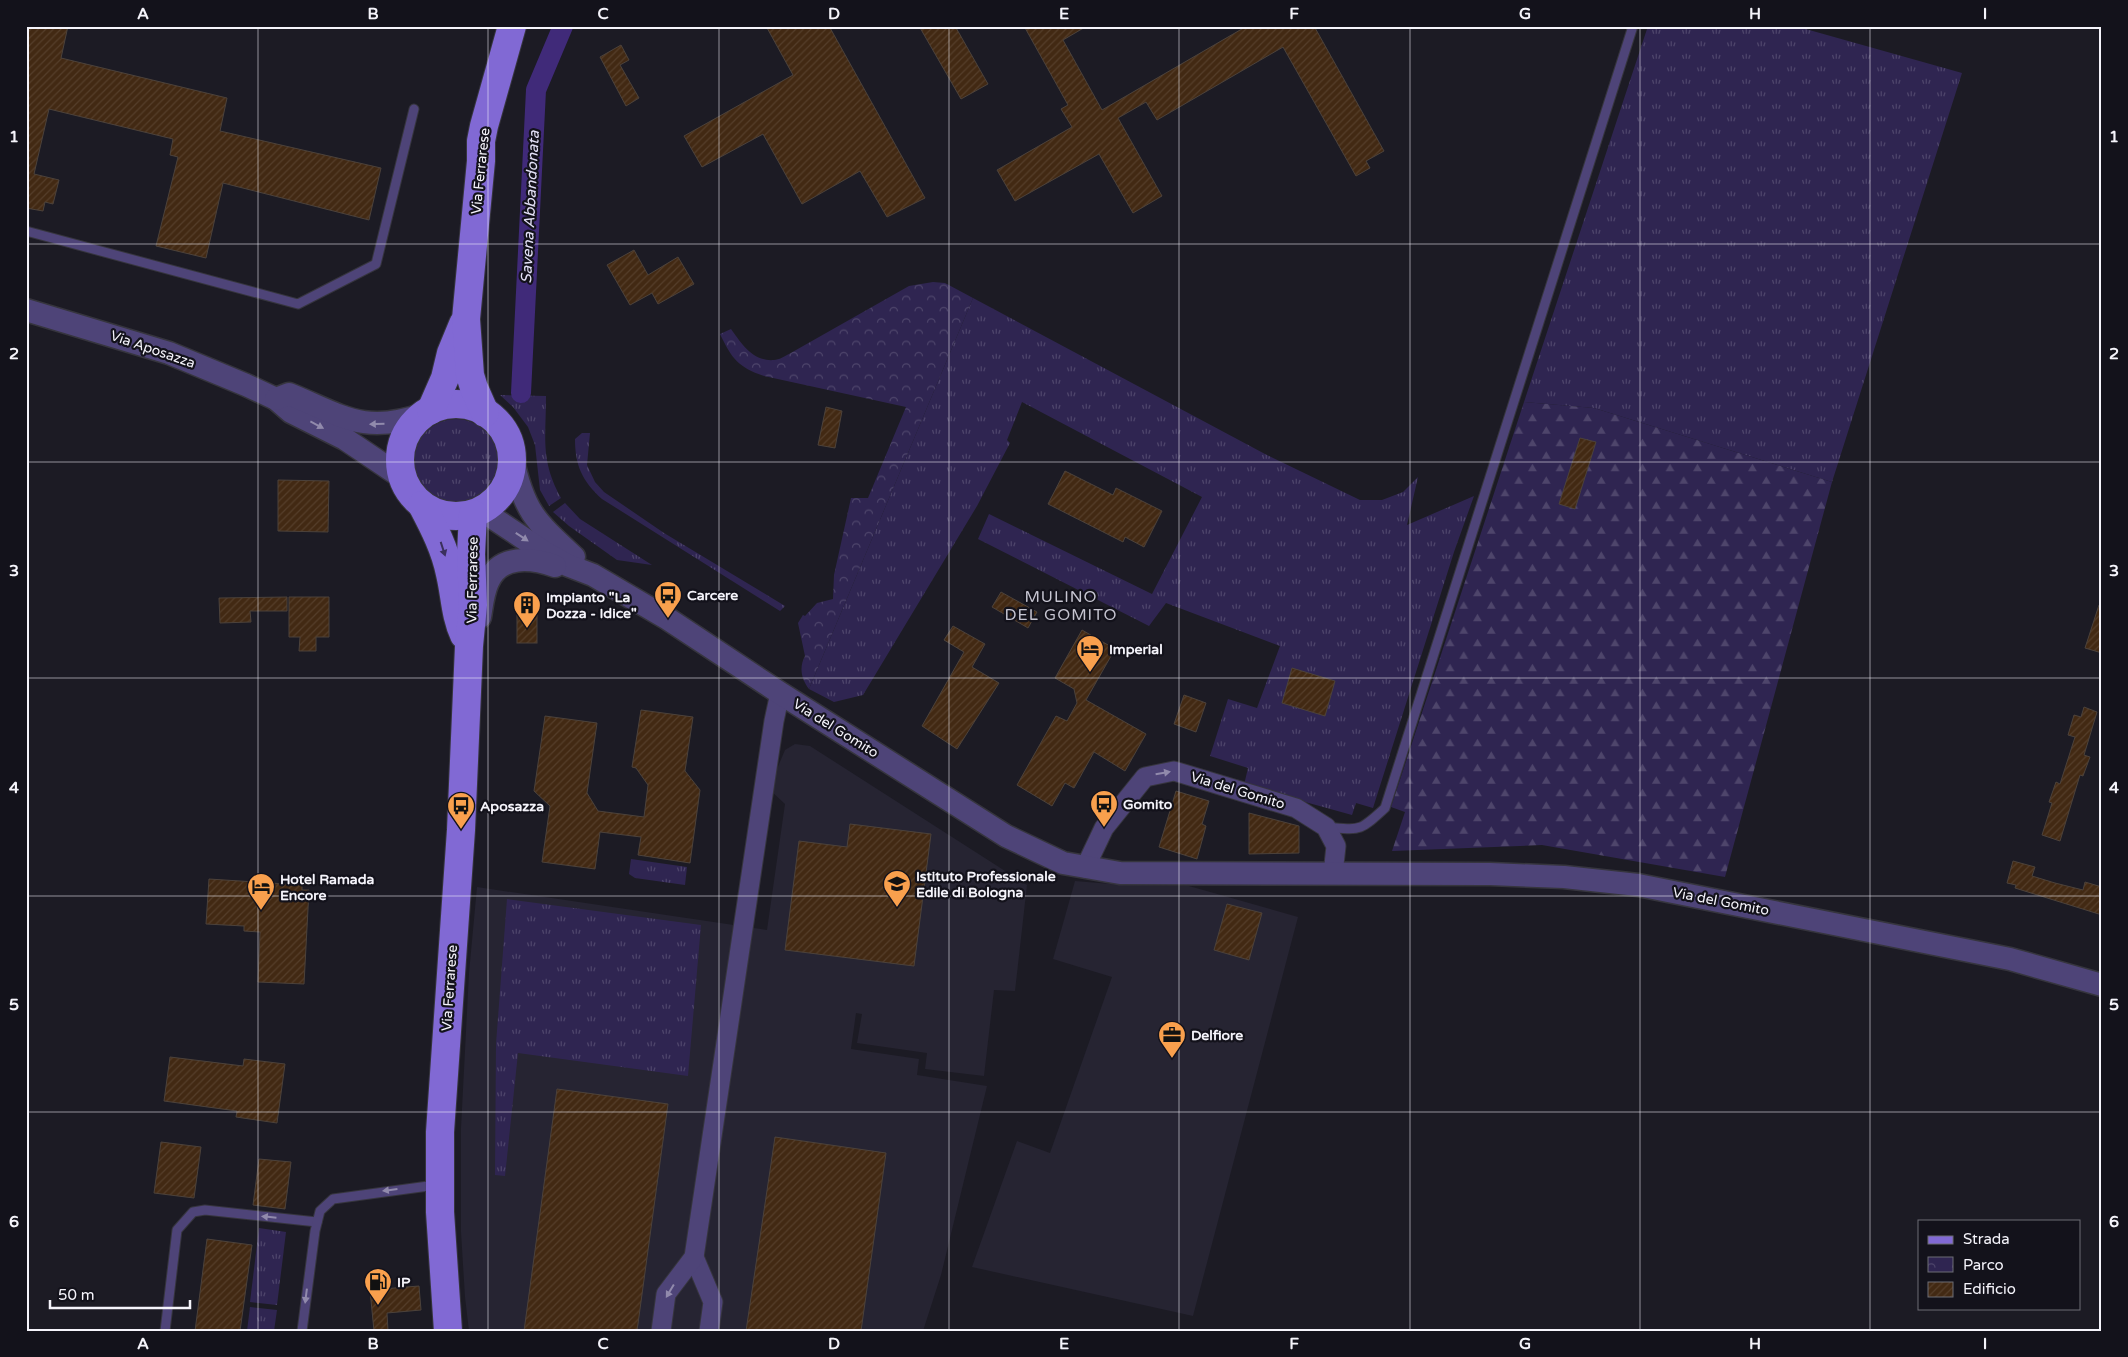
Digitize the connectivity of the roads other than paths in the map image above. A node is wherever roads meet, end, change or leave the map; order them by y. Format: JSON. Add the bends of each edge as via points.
{"nodes":[{"id":1,"x":512,"y":26,"type":"edge"},
{"id":2,"x":1633,"y":26,"type":"edge"},
{"id":3,"x":414,"y":109,"type":"dead end"},
{"id":4,"x":26,"y":231,"type":"edge"},
{"id":5,"x":26,"y":310,"type":"edge"},
{"id":6,"x":466,"y":318,"type":"junction"},
{"id":7,"x":276,"y":399,"type":"junction"},
{"id":8,"x":428,"y":412,"type":"junction"},
{"id":9,"x":485,"y":413,"type":"junction"},
{"id":10,"x":512,"y":457,"type":"junction"},
{"id":11,"x":403,"y":478,"type":"junction"},
{"id":12,"x":422,"y":505,"type":"junction"},
{"id":13,"x":477,"y":512,"type":"junction"},
{"id":14,"x":593,"y":575,"type":"junction"},
{"id":15,"x":469,"y":646,"type":"junction"},
{"id":16,"x":780,"y":693,"type":"junction"},
{"id":17,"x":1326,"y":827,"type":"junction"},
{"id":18,"x":1085,"y":868,"type":"junction"},
{"id":19,"x":1333,"y":874,"type":"junction"},
{"id":20,"x":2102,"y":985,"type":"edge"},
{"id":21,"x":439,"y":1185,"type":"junction"},
{"id":22,"x":317,"y":1222,"type":"junction"},
{"id":23,"x":694,"y":1257,"type":"junction"},
{"id":24,"x":165,"y":1331,"type":"edge"},
{"id":25,"x":302,"y":1331,"type":"edge"},
{"id":26,"x":448,"y":1331,"type":"edge"},
{"id":27,"x":661,"y":1331,"type":"edge"},
{"id":28,"x":709,"y":1331,"type":"edge"}],
"edges":[{"from":1,"to":6,"type":"main road","name":"Via Ferrarese","via":[[481,141]]},
{"from":2,"to":17,"type":"lane","via":[[1385,808],[1358,830]]},
{"from":3,"to":4,"type":"lane","via":[[376,264],[298,304]]},
{"from":5,"to":7,"type":"street","name":"Via Aposazza","via":[[169,353]]},
{"from":6,"to":8,"type":"main road","via":[[451,353],[445,378]]},
{"from":6,"to":9,"type":"main road","via":[[470,375]]},
{"from":8,"to":7,"type":"street","name":"Via Aposazza","one_way":true,"via":[[394,422],[371,424],[350,419],[289,394]]},
{"from":7,"to":11,"type":"street","name":"Via Aposazza","one_way":true,"via":[[291,412],[363,450]]},
{"from":8,"to":9,"type":"main road","via":[[444,406],[464,405]]},
{"from":8,"to":11,"type":"main road","via":[[413,424],[403,442],[400,464]]},
{"from":9,"to":10,"type":"main road","via":[[502,428]]},
{"from":10,"to":13,"type":"main road","via":[[505,487],[492,503]]},
{"from":10,"to":14,"type":"street","name":"Via del Gomito","via":[[527,508],[539,525]]},
{"from":11,"to":12,"type":"main road","via":[[411,495]]},
{"from":12,"to":13,"type":"main road","via":[[446,516]]},
{"from":12,"to":15,"type":"main road","name":"Via Ferrarese","one_way":true,"via":[[440,541],[458,623]]},
{"from":13,"to":14,"type":"street","name":"Via del Gomito","one_way":true,"via":[[567,565]]},
{"from":13,"to":15,"type":"main road","name":"Via Ferrarese","via":[[471,554],[473,595]]},
{"from":14,"to":15,"type":"street","name":"Via Ferrarese","via":[[534,559],[518,560],[501,567],[488,581],[478,628]]},
{"from":14,"to":16,"type":"street","name":"Via del Gomito","via":[[668,618]]},
{"from":15,"to":21,"type":"main road","name":"Via Ferrarese","via":[[462,817]]},
{"from":16,"to":18,"type":"street","name":"Via del Gomito","via":[[1006,836],[1042,855]]},
{"from":16,"to":23,"type":"street"},
{"from":18,"to":17,"type":"street","name":"Via del Gomito","one_way":true,"via":[[1104,828],[1146,777],[1174,771],[1296,808]]},
{"from":17,"to":19,"type":"street","via":[[1336,846]]},
{"from":18,"to":19,"type":"street","name":"Via del Gomito","via":[[1156,874]]},
{"from":19,"to":20,"type":"street","name":"Via del Gomito","via":[[1490,874],[1638,885],[2010,959]]},
{"from":21,"to":22,"type":"lane","one_way":true,"via":[[333,1199],[320,1211]]},
{"from":21,"to":26,"type":"main road","name":"Via Ferrarese"},
{"from":22,"to":24,"type":"lane","one_way":true,"via":[[205,1210],[193,1212],[177,1230]]},
{"from":22,"to":25,"type":"lane","one_way":true},
{"from":23,"to":27,"type":"street","one_way":true,"via":[[666,1294]]},
{"from":23,"to":28,"type":"street","via":[[713,1302]]}]}
